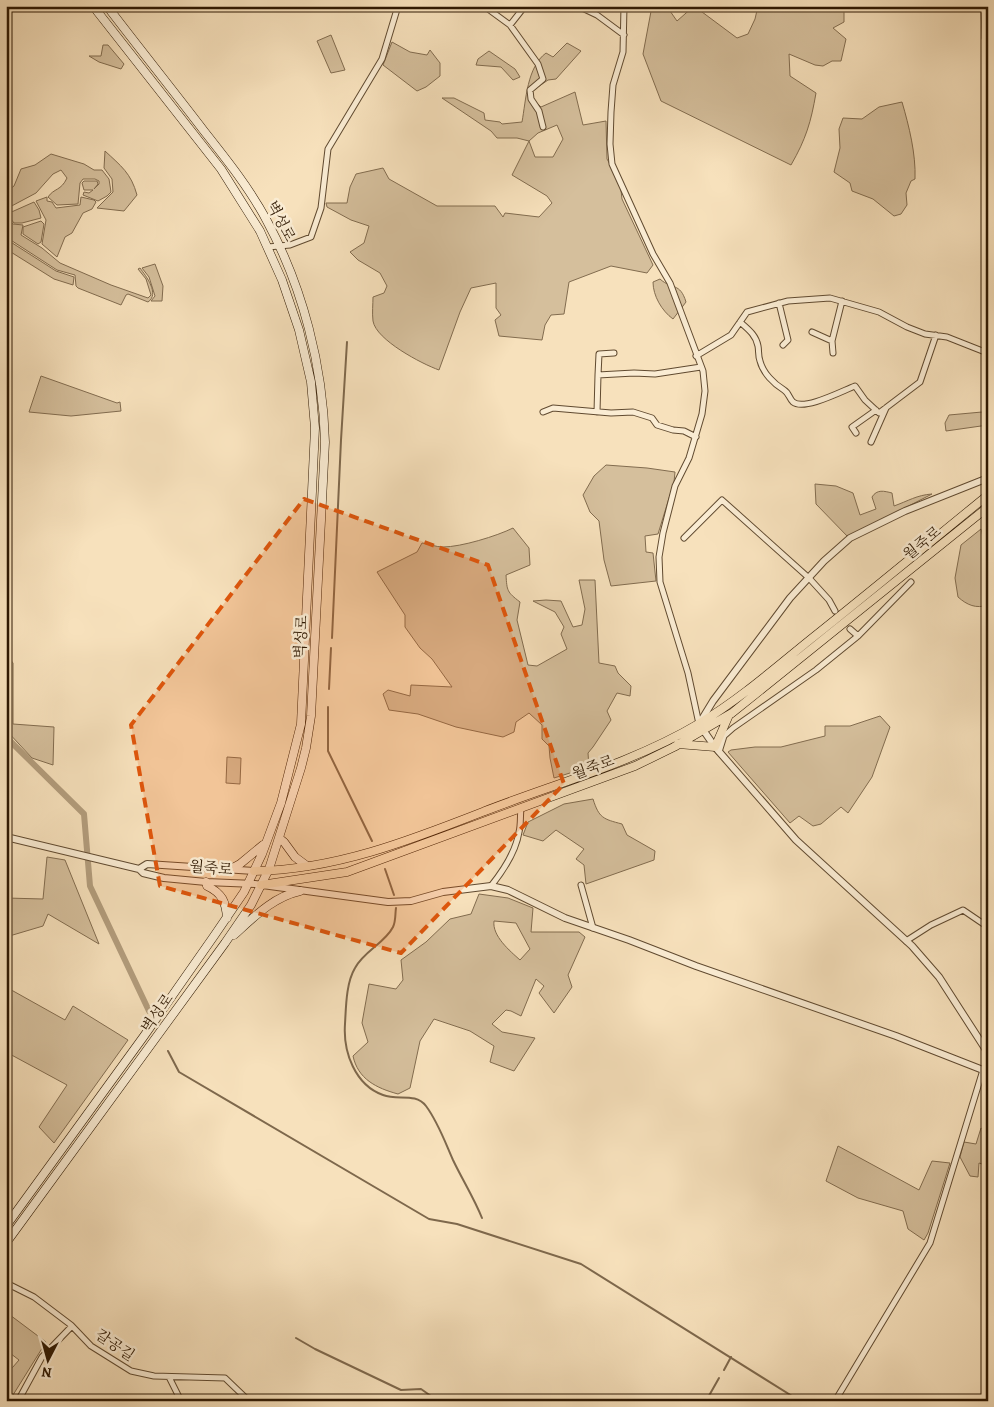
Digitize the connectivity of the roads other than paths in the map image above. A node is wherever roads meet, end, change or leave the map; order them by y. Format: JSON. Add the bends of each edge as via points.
{"nodes":[{"id":1,"x":93,"y":6,"type":"edge"},
{"id":2,"x":106,"y":6,"type":"edge"},
{"id":3,"x":398,"y":6,"type":"edge"},
{"id":4,"x":484,"y":6,"type":"edge"},
{"id":5,"x":525,"y":6,"type":"edge"},
{"id":6,"x":578,"y":6,"type":"edge"},
{"id":7,"x":624,"y":6,"type":"edge"},
{"id":8,"x":984,"y":6,"type":"edge"},
{"id":9,"x":510,"y":25,"type":"junction"},
{"id":10,"x":624,"y":35,"type":"junction"},
{"id":11,"x":988,"y":44,"type":"edge"},
{"id":12,"x":543,"y":127,"type":"dead end"},
{"id":13,"x":279,"y":246,"type":"junction"},
{"id":14,"x":268,"y":247,"type":"junction"},
{"id":15,"x":842,"y":301,"type":"junction"},
{"id":16,"x":779,"y":303,"type":"junction"},
{"id":17,"x":740,"y":322,"type":"junction"},
{"id":18,"x":812,"y":332,"type":"dead end"},
{"id":19,"x":936,"y":336,"type":"junction"},
{"id":20,"x":832,"y":342,"type":"junction"},
{"id":21,"x":783,"y":345,"type":"dead end"},
{"id":22,"x":988,"y":346,"type":"edge"},
{"id":23,"x":833,"y":352,"type":"dead end"},
{"id":24,"x":985,"y":352,"type":"junction"},
{"id":25,"x":614,"y":353,"type":"dead end"},
{"id":26,"x":696,"y":356,"type":"junction"},
{"id":27,"x":988,"y":359,"type":"edge"},
{"id":28,"x":701,"y":367,"type":"junction"},
{"id":29,"x":598,"y":375,"type":"junction"},
{"id":30,"x":886,"y":408,"type":"junction"},
{"id":31,"x":876,"y":410,"type":"junction"},
{"id":32,"x":544,"y":412,"type":"dead end"},
{"id":33,"x":597,"y":412,"type":"junction"},
{"id":34,"x":856,"y":433,"type":"dead end"},
{"id":35,"x":696,"y":437,"type":"junction"},
{"id":36,"x":871,"y":442,"type":"dead end"},
{"id":37,"x":988,"y":478,"type":"edge"},
{"id":38,"x":988,"y":495,"type":"edge"},
{"id":39,"x":988,"y":507,"type":"edge"},
{"id":40,"x":684,"y":538,"type":"dead end"},
{"id":41,"x":809,"y":578,"type":"junction"},
{"id":42,"x":911,"y":582,"type":"dead end"},
{"id":43,"x":835,"y":611,"type":"dead end"},
{"id":44,"x":850,"y":629,"type":"dead end"},
{"id":45,"x":858,"y":636,"type":"junction"},
{"id":46,"x":729,"y":715,"type":"junction"},
{"id":47,"x":701,"y":727,"type":"junction"},
{"id":48,"x":678,"y":744,"type":"junction"},
{"id":49,"x":717,"y":749,"type":"junction"},
{"id":50,"x":521,"y":808,"type":"junction"},
{"id":51,"x":6,"y":836,"type":"edge"},
{"id":52,"x":279,"y":838,"type":"junction"},
{"id":53,"x":266,"y":842,"type":"junction"},
{"id":54,"x":307,"y":866,"type":"junction"},
{"id":55,"x":139,"y":869,"type":"junction"},
{"id":56,"x":229,"y":870,"type":"junction"},
{"id":57,"x":254,"y":871,"type":"junction"},
{"id":58,"x":268,"y":871,"type":"junction"},
{"id":59,"x":206,"y":882,"type":"junction"},
{"id":60,"x":248,"y":884,"type":"junction"},
{"id":61,"x":261,"y":885,"type":"junction"},
{"id":62,"x":581,"y":885,"type":"dead end"},
{"id":63,"x":491,"y":886,"type":"junction"},
{"id":64,"x":300,"y":891,"type":"junction"},
{"id":65,"x":227,"y":918,"type":"junction"},
{"id":66,"x":988,"y":927,"type":"edge"},
{"id":67,"x":593,"y":928,"type":"junction"},
{"id":68,"x":906,"y":941,"type":"junction"},
{"id":69,"x":225,"y":943,"type":"junction"},
{"id":70,"x":988,"y":1054,"type":"edge"},
{"id":71,"x":985,"y":1071,"type":"edge"},
{"id":72,"x":6,"y":1226,"type":"edge"},
{"id":73,"x":6,"y":1243,"type":"edge"},
{"id":74,"x":6,"y":1283,"type":"edge"},
{"id":75,"x":72,"y":1326,"type":"junction"},
{"id":76,"x":169,"y":1376,"type":"junction"},
{"id":77,"x":245,"y":1400,"type":"edge"},
{"id":78,"x":18,"y":1401,"type":"edge"},
{"id":79,"x":181,"y":1401,"type":"edge"},
{"id":80,"x":835,"y":1401,"type":"edge"}],
"edges":[{"from":1,"to":14,"type":"main road","name":"벽성로","via":[[221,170]]},
{"from":2,"to":13,"type":"main road","name":"벽성로","via":[[236,172]]},
{"from":3,"to":13,"type":"street","via":[[382,59],[328,149],[321,208],[311,237]]},
{"from":4,"to":9,"type":"street"},
{"from":5,"to":9,"type":"street"},
{"from":6,"to":10,"type":"street","via":[[597,15]]},
{"from":7,"to":10,"type":"street"},
{"from":8,"to":11,"type":"street"},
{"from":9,"to":12,"type":"street","via":[[538,64],[543,79],[530,90],[540,110]]},
{"from":10,"to":26,"type":"street","via":[[612,94],[612,164],[653,254],[670,283]]},
{"from":13,"to":14,"type":"street"},
{"from":13,"to":52,"type":"main road","name":"벽성로","via":[[302,306],[317,363],[325,442],[311,716],[306,748]]},
{"from":14,"to":53,"type":"main road","name":"벽성로","via":[[299,330],[311,382],[315,428],[301,724],[281,803]]},
{"from":15,"to":16,"type":"street","via":[[830,298]]},
{"from":15,"to":19,"type":"street","via":[[879,312],[907,327]]},
{"from":15,"to":20,"type":"street"},
{"from":16,"to":17,"type":"street","via":[[747,312]]},
{"from":16,"to":21,"type":"street","via":[[788,340]]},
{"from":17,"to":26,"type":"street","via":[[731,335]]},
{"from":17,"to":31,"type":"street","via":[[758,344],[763,368],[776,386],[787,391],[792,401],[800,405],[854,386]]},
{"from":18,"to":20,"type":"street"},
{"from":19,"to":24,"type":"street"},
{"from":19,"to":30,"type":"street","via":[[920,382]]},
{"from":20,"to":23,"type":"street"},
{"from":22,"to":24,"type":"street"},
{"from":24,"to":27,"type":"street"},
{"from":25,"to":29,"type":"street","via":[[598,354]]},
{"from":26,"to":28,"type":"street"},
{"from":28,"to":29,"type":"street","via":[[655,374]]},
{"from":28,"to":35,"type":"street","via":[[704,391]]},
{"from":29,"to":33,"type":"street"},
{"from":30,"to":31,"type":"street","via":[[879,413]]},
{"from":30,"to":36,"type":"street"},
{"from":31,"to":34,"type":"street","via":[[852,427]]},
{"from":32,"to":33,"type":"street","via":[[553,408]]},
{"from":33,"to":35,"type":"street","via":[[633,412],[652,418],[657,425]]},
{"from":35,"to":47,"type":"street","via":[[675,486],[658,557],[660,582]]},
{"from":37,"to":41,"type":"street","via":[[904,511],[850,538]]},
{"from":38,"to":47,"type":"main road","name":"월죽로"},
{"from":39,"to":46,"type":"main road","name":"월죽로"},
{"from":40,"to":41,"type":"street","via":[[722,500]]},
{"from":41,"to":43,"type":"street"},
{"from":41,"to":47,"type":"street","via":[[790,598],[713,701]]},
{"from":42,"to":45,"type":"street"},
{"from":44,"to":45,"type":"street"},
{"from":45,"to":49,"type":"street","via":[[733,728]]},
{"from":46,"to":47,"type":"main road","name":"월죽로"},
{"from":46,"to":49,"type":"main road"},
{"from":47,"to":48,"type":"main road","name":"월죽로"},
{"from":47,"to":49,"type":"street"},
{"from":47,"to":54,"type":"main road","name":"월죽로","via":[[628,759],[412,839],[349,858]]},
{"from":48,"to":49,"type":"main road"},
{"from":48,"to":50,"type":"main road","name":"월죽로","via":[[635,766]]},
{"from":49,"to":68,"type":"street","via":[[796,840]]},
{"from":50,"to":61,"type":"main road","name":"월죽로","via":[[347,872]]},
{"from":50,"to":63,"type":"street","via":[[515,845]]},
{"from":51,"to":55,"type":"street","name":"월죽로"},
{"from":52,"to":54,"type":"main road"},
{"from":52,"to":58,"type":"main road","name":"벽성로"},
{"from":53,"to":56,"type":"main road","via":[[252,856]]},
{"from":53,"to":57,"type":"main road","name":"벽성로"},
{"from":54,"to":58,"type":"main road","name":"월죽로"},
{"from":55,"to":56,"type":"street","name":"월죽로","via":[[147,864]]},
{"from":55,"to":59,"type":"street","name":"월죽로","via":[[164,878]]},
{"from":56,"to":57,"type":"street","name":"월죽로"},
{"from":57,"to":58,"type":"main road","name":"월죽로"},
{"from":57,"to":60,"type":"main road","name":"벽성로"},
{"from":58,"to":61,"type":"main road","name":"벽성로"},
{"from":59,"to":60,"type":"street","name":"월죽로"},
{"from":59,"to":65,"type":"main road","via":[[224,900]]},
{"from":60,"to":61,"type":"street","name":"월죽로"},
{"from":60,"to":65,"type":"main road","name":"벽성로"},
{"from":61,"to":64,"type":"street"},
{"from":61,"to":69,"type":"main road","name":"벽성로"},
{"from":62,"to":67,"type":"street"},
{"from":63,"to":64,"type":"street","via":[[401,902]]},
{"from":63,"to":67,"type":"street","via":[[508,890],[551,913]]},
{"from":64,"to":69,"type":"main road","via":[[278,898]]},
{"from":65,"to":72,"type":"main road","name":"벽성로"},
{"from":66,"to":68,"type":"street","via":[[963,910]]},
{"from":67,"to":71,"type":"street"},
{"from":68,"to":70,"type":"street","via":[[939,977]]},
{"from":69,"to":73,"type":"main road","name":"벽성로"},
{"from":71,"to":80,"type":"street","via":[[930,1244]]},
{"from":74,"to":75,"type":"street","name":"갈공길","via":[[34,1298]]},
{"from":75,"to":76,"type":"street","name":"갈공길","via":[[91,1346],[131,1371]]},
{"from":75,"to":78,"type":"street","via":[[42,1356]]},
{"from":76,"to":77,"type":"street","name":"갈공길","via":[[225,1378]]},
{"from":76,"to":79,"type":"street"}]}
